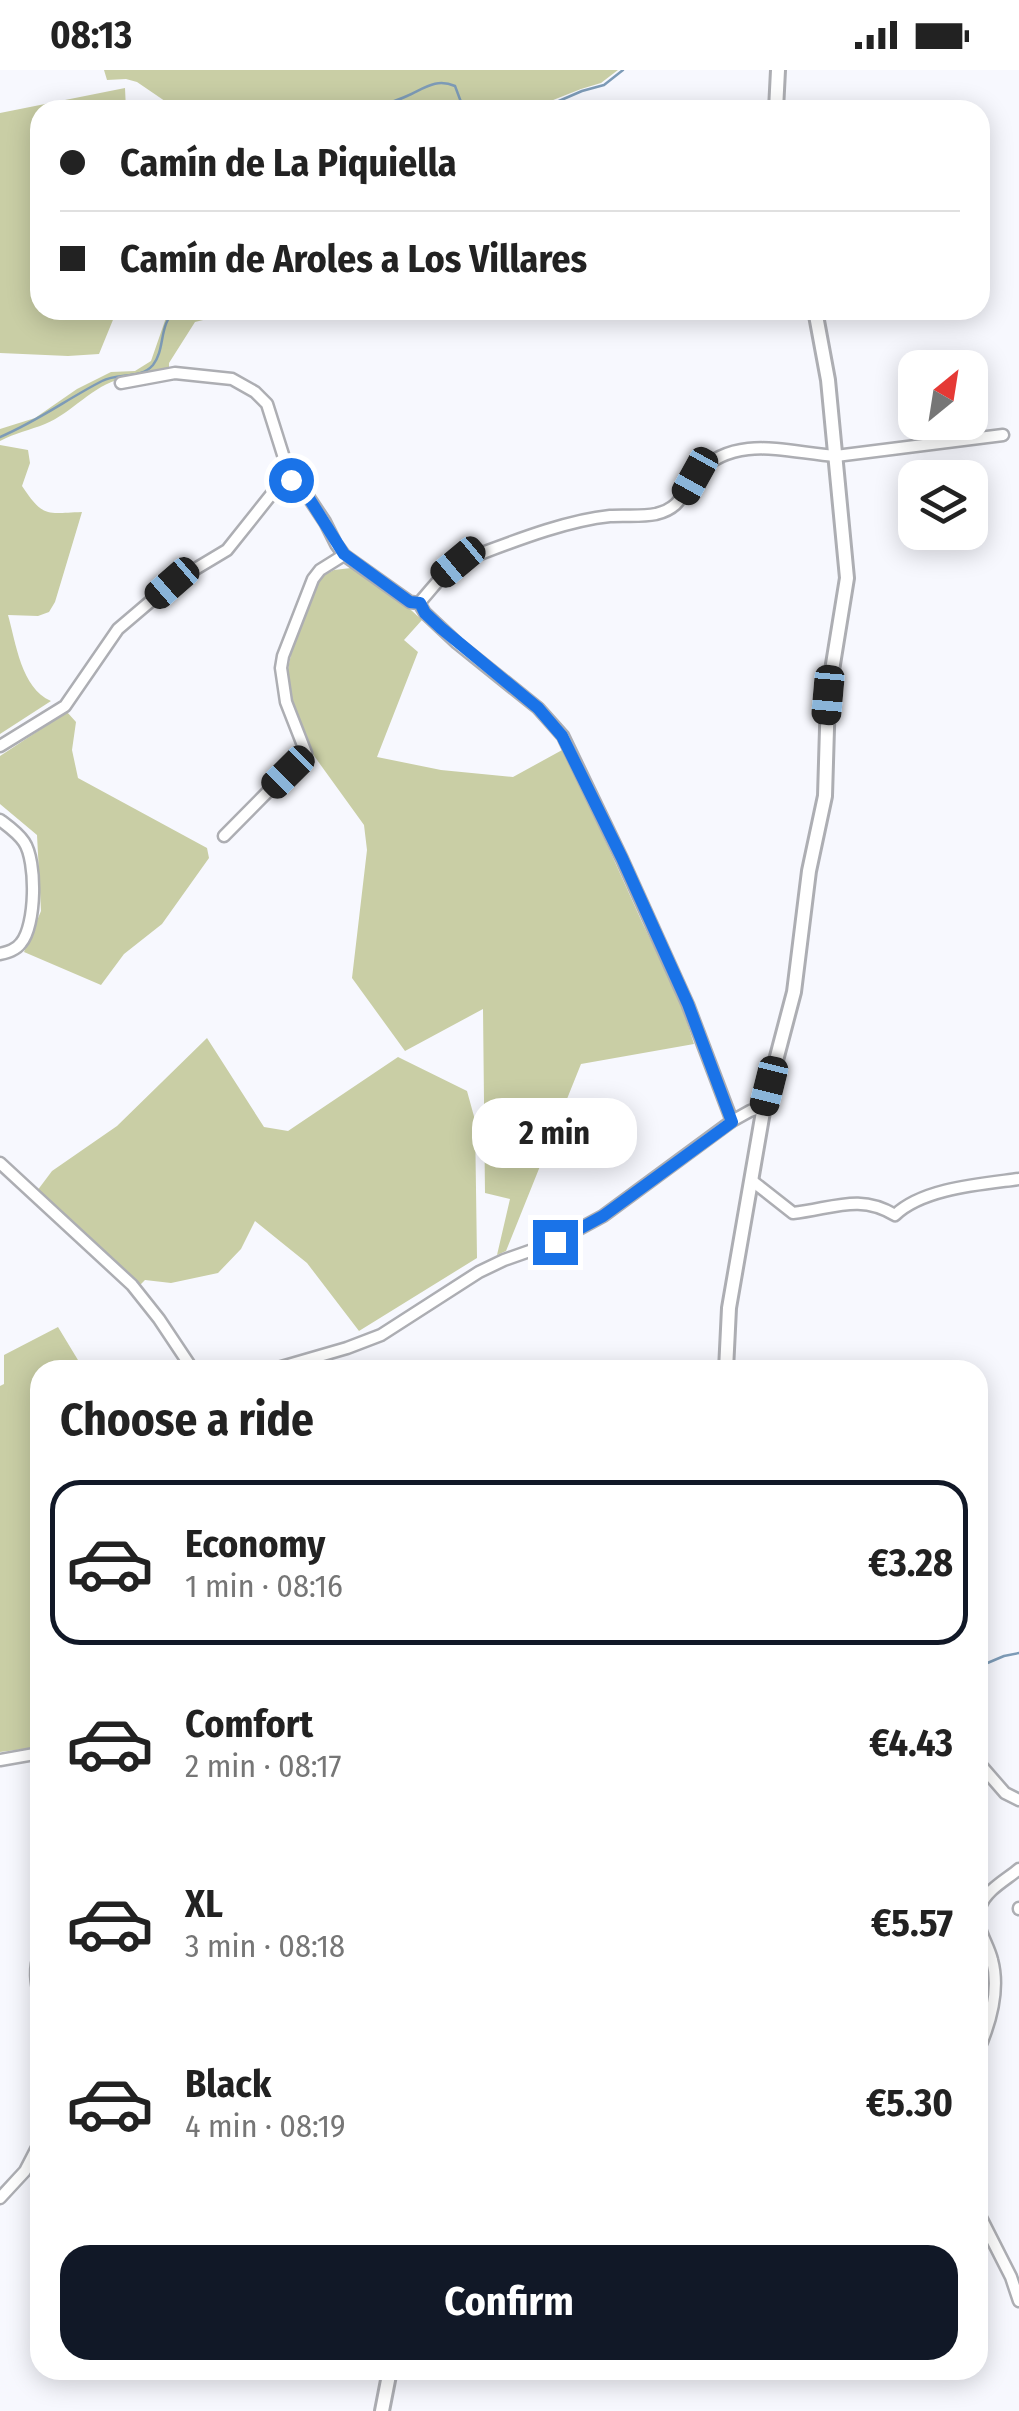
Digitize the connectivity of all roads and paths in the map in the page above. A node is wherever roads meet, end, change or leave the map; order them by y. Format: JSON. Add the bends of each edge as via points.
{"nodes":[{"id":1,"x":778,"y":70,"type":"edge"},
{"id":2,"x":776,"y":100,"type":"edge"},
{"id":3,"x":817,"y":320,"type":"edge"},
{"id":4,"x":121,"y":384,"type":"dead end"},
{"id":5,"x":1003,"y":435,"type":"dead end"},
{"id":6,"x":836,"y":456,"type":"junction"},
{"id":7,"x":291,"y":480,"type":"junction"},
{"id":8,"x":344,"y":554,"type":"junction"},
{"id":9,"x":420,"y":603,"type":"junction"},
{"id":10,"x":0,"y":746,"type":"edge"},
{"id":11,"x":0,"y":820,"type":"edge"},
{"id":12,"x":224,"y":836,"type":"dead end"},
{"id":13,"x":0,"y":954,"type":"edge"},
{"id":14,"x":764,"y":1106,"type":"junction"},
{"id":15,"x":732,"y":1122,"type":"junction"},
{"id":16,"x":0,"y":1163,"type":"edge"},
{"id":17,"x":1019,"y":1179,"type":"edge"},
{"id":18,"x":751,"y":1180,"type":"junction"},
{"id":19,"x":186,"y":1360,"type":"edge"},
{"id":20,"x":306,"y":1360,"type":"edge"},
{"id":21,"x":726,"y":1360,"type":"edge"},
{"id":22,"x":30,"y":1755,"type":"edge"},
{"id":23,"x":0,"y":1760,"type":"edge"},
{"id":24,"x":988,"y":1773,"type":"edge"},
{"id":25,"x":1019,"y":1800,"type":"edge"},
{"id":26,"x":1019,"y":1869,"type":"edge"},
{"id":27,"x":988,"y":1894,"type":"edge"},
{"id":28,"x":988,"y":1948,"type":"edge"},
{"id":29,"x":988,"y":2022,"type":"edge"},
{"id":30,"x":30,"y":2163,"type":"edge"},
{"id":31,"x":0,"y":2198,"type":"edge"},
{"id":32,"x":988,"y":2231,"type":"edge"},
{"id":33,"x":1019,"y":2301,"type":"edge"},
{"id":34,"x":388,"y":2380,"type":"edge"},
{"id":35,"x":382,"y":2411,"type":"edge"}],
"edges":[{"from":1,"to":2,"type":"street"},
{"from":3,"to":6,"type":"street"},
{"from":4,"to":7,"type":"street","via":[[175,373],[232,379],[256,392],[268,404]]},
{"from":5,"to":6,"type":"street"},
{"from":6,"to":9,"type":"street","via":[[772,446],[739,449],[705,466],[669,509],[588,520],[494,548],[458,562]]},
{"from":6,"to":14,"type":"street","via":[[847,578],[828,695],[825,796],[794,992]]},
{"from":7,"to":8,"type":"street"},
{"from":7,"to":10,"type":"street","via":[[278,486],[227,550],[172,583],[118,629],[64,706]]},
{"from":8,"to":9,"type":"street"},
{"from":8,"to":12,"type":"street","via":[[313,579],[283,656],[281,682],[306,753]]},
{"from":9,"to":15,"type":"street","via":[[562,736],[688,1004]]},
{"from":11,"to":13,"type":"street","via":[[26,843],[32,862],[29,930],[17,948]]},
{"from":14,"to":15,"type":"street"},
{"from":14,"to":18,"type":"street"},
{"from":15,"to":20,"type":"street","via":[[603,1216],[479,1272],[381,1334]]},
{"from":16,"to":19,"type":"street","via":[[132,1286]]},
{"from":17,"to":18,"type":"street","via":[[930,1196],[895,1215],[858,1202],[793,1213]]},
{"from":18,"to":21,"type":"street"},
{"from":22,"to":23,"type":"street"},
{"from":24,"to":25,"type":"street"},
{"from":26,"to":27,"type":"street"},
{"from":28,"to":29,"type":"street","via":[[994,1996]]},
{"from":30,"to":31,"type":"street"},
{"from":32,"to":33,"type":"street"},
{"from":34,"to":35,"type":"street"}]}
